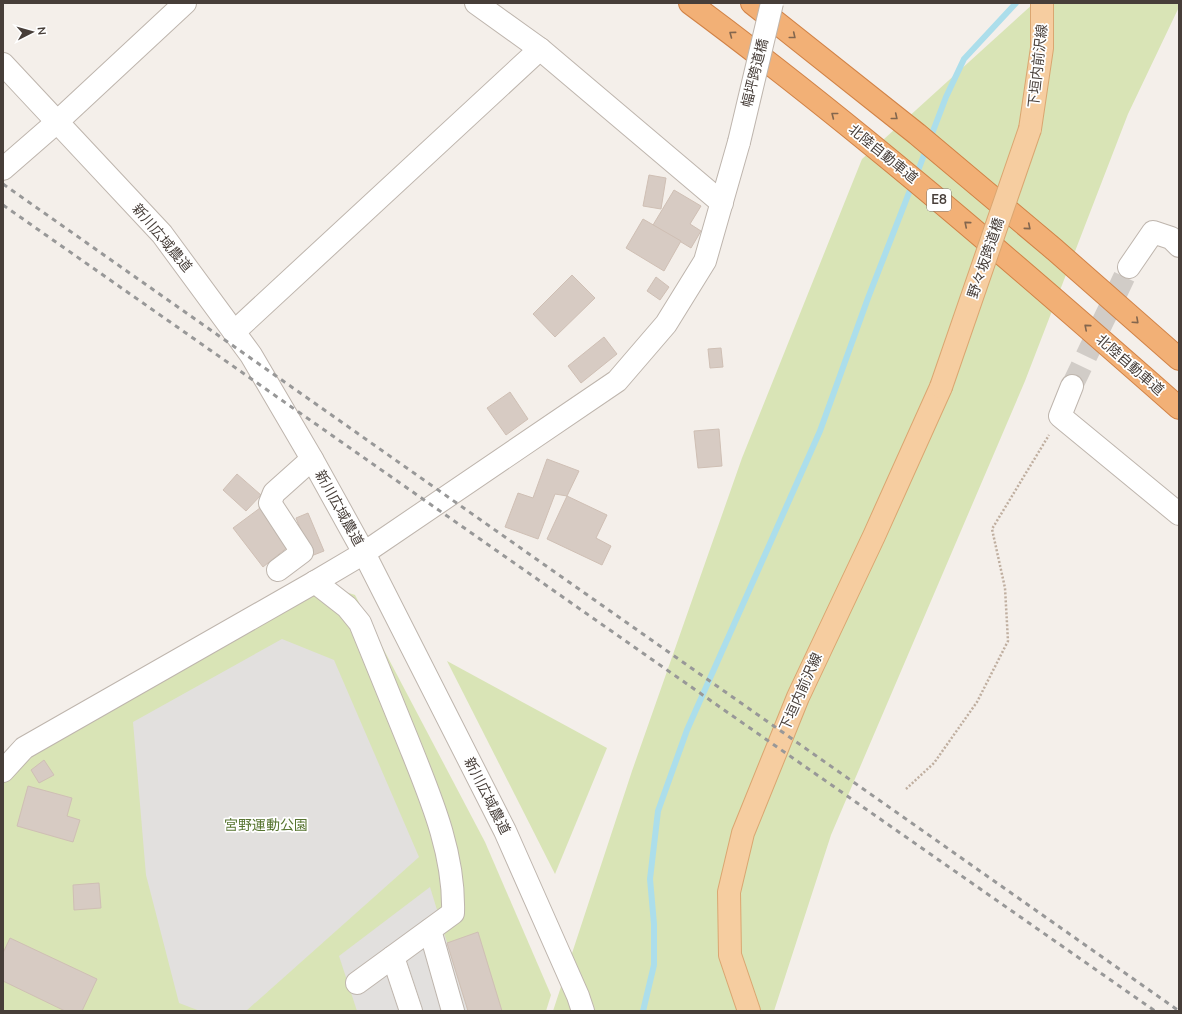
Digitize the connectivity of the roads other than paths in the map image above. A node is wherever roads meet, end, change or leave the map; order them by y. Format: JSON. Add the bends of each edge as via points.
{"nodes":[{"id":1,"x":185,"y":3,"type":"edge"},
{"id":2,"x":476,"y":3,"type":"edge"},
{"id":3,"x":690,"y":3,"type":"edge"},
{"id":4,"x":752,"y":3,"type":"edge"},
{"id":5,"x":772,"y":3,"type":"edge"},
{"id":6,"x":1042,"y":3,"type":"edge"},
{"id":7,"x":540,"y":49,"type":"junction"},
{"id":8,"x":3,"y":64,"type":"edge"},
{"id":9,"x":57,"y":122,"type":"junction"},
{"id":10,"x":1030,"y":129,"type":"joint"},
{"id":11,"x":3,"y":169,"type":"edge"},
{"id":12,"x":722,"y":203,"type":"junction"},
{"id":13,"x":1179,"y":246,"type":"edge"},
{"id":14,"x":1129,"y":266,"type":"tunnel mouth"},
{"id":15,"x":234,"y":332,"type":"junction"},
{"id":16,"x":1179,"y":359,"type":"edge"},
{"id":17,"x":1072,"y":386,"type":"tunnel mouth"},
{"id":18,"x":941,"y":387,"type":"joint"},
{"id":19,"x":1179,"y":408,"type":"edge"},
{"id":20,"x":312,"y":459,"type":"junction"},
{"id":21,"x":1179,"y":514,"type":"edge"},
{"id":22,"x":364,"y":553,"type":"junction"},
{"id":23,"x":278,"y":570,"type":"dead end"},
{"id":24,"x":315,"y":582,"type":"junction"},
{"id":25,"x":3,"y":770,"type":"edge"},
{"id":26,"x":430,"y":930,"type":"junction"},
{"id":27,"x":393,"y":957,"type":"junction"},
{"id":28,"x":357,"y":983,"type":"dead end"},
{"id":29,"x":411,"y":1011,"type":"edge"},
{"id":30,"x":454,"y":1011,"type":"edge"},
{"id":31,"x":583,"y":1011,"type":"edge"},
{"id":32,"x":749,"y":1011,"type":"edge"}],
"edges":[{"from":1,"to":9,"type":"street"},
{"from":2,"to":7,"type":"street"},
{"from":19,"to":3,"type":"highway","name":"北陸自動車道","number":"E8","one_way":true,"via":[[896,164]]},
{"from":4,"to":16,"type":"highway","number":"E8","one_way":true,"via":[[917,134],[1049,244]]},
{"from":5,"to":12,"type":"street","name":"幅坪跨道橋","bridge":true},
{"from":6,"to":10,"type":"main road","name":"下垣内前沢線","via":[[1042,48]]},
{"from":7,"to":12,"type":"street"},
{"from":7,"to":15,"type":"street"},
{"from":8,"to":9,"type":"street","name":"新川広域農道"},
{"from":9,"to":11,"type":"street"},
{"from":9,"to":15,"type":"street","name":"新川広域農道","via":[[162,234]]},
{"from":10,"to":18,"type":"main road","name":"野々坂跨道橋","bridge":true},
{"from":12,"to":22,"type":"street","name":"幅坪跨道橋","via":[[705,261],[666,324],[617,381]]},
{"from":13,"to":14,"type":"street","via":[[1171,238],[1153,232]]},
{"from":15,"to":20,"type":"street","name":"新川広域農道","via":[[251,355]]},
{"from":17,"to":21,"type":"street","via":[[1060,416]]},
{"from":18,"to":32,"type":"main road","name":"下垣内前沢線","via":[[798,697],[743,833],[729,892],[730,955]]},
{"from":20,"to":22,"type":"street","name":"新川広域農道"},
{"from":20,"to":23,"type":"street","via":[[274,492],[270,503],[302,552]]},
{"from":22,"to":24,"type":"street","name":"幅坪跨道橋"},
{"from":22,"to":31,"type":"street","name":"新川広域農道","via":[[504,831]]},
{"from":24,"to":25,"type":"street","name":"幅坪跨道橋","via":[[24,748]]},
{"from":24,"to":26,"type":"street","via":[[347,607],[360,623],[435,807],[454,893],[453,913]]},
{"from":26,"to":27,"type":"street"},
{"from":26,"to":30,"type":"street"},
{"from":27,"to":28,"type":"street"},
{"from":27,"to":29,"type":"street"}]}
